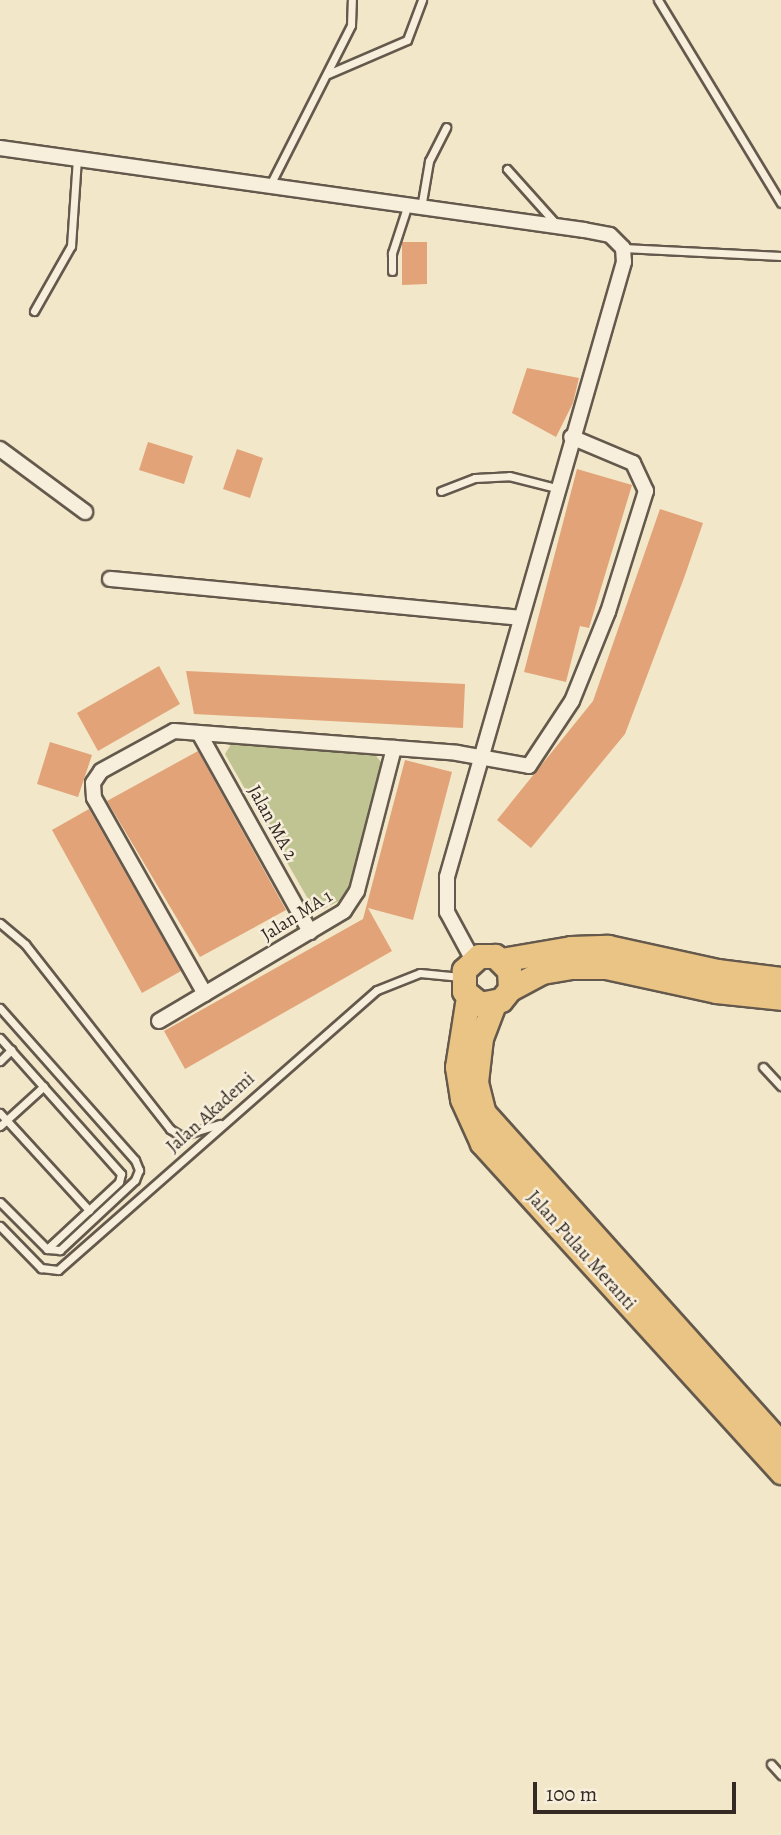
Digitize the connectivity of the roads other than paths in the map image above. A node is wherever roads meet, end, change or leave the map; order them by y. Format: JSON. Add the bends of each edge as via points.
{"nodes":[{"id":1,"x":352,"y":0,"type":"edge"},
{"id":2,"x":422,"y":0,"type":"edge"},
{"id":3,"x":660,"y":1,"type":"edge"},
{"id":4,"x":328,"y":74,"type":"junction"},
{"id":5,"x":446,"y":127,"type":"dead end"},
{"id":6,"x":0,"y":148,"type":"edge"},
{"id":7,"x":77,"y":158,"type":"junction"},
{"id":8,"x":507,"y":169,"type":"dead end"},
{"id":9,"x":270,"y":185,"type":"junction"},
{"id":10,"x":781,"y":203,"type":"edge"},
{"id":11,"x":414,"y":207,"type":"junction"},
{"id":12,"x":558,"y":226,"type":"junction"},
{"id":13,"x":623,"y":248,"type":"junction"},
{"id":14,"x":781,"y":256,"type":"edge"},
{"id":15,"x":392,"y":271,"type":"dead end"},
{"id":16,"x":34,"y":311,"type":"dead end"},
{"id":17,"x":571,"y":437,"type":"junction"},
{"id":18,"x":0,"y":449,"type":"edge"},
{"id":19,"x":556,"y":488,"type":"junction"},
{"id":20,"x":441,"y":491,"type":"dead end"},
{"id":21,"x":85,"y":512,"type":"dead end"},
{"id":22,"x":110,"y":579,"type":"dead end"},
{"id":23,"x":520,"y":618,"type":"junction"},
{"id":24,"x":199,"y":733,"type":"junction"},
{"id":25,"x":394,"y":748,"type":"junction"},
{"id":26,"x":480,"y":755,"type":"junction"},
{"id":27,"x":0,"y":923,"type":"edge"},
{"id":28,"x":310,"y":932,"type":"junction"},
{"id":29,"x":501,"y":960,"type":"junction"},
{"id":30,"x":468,"y":978,"type":"junction"},
{"id":31,"x":781,"y":979,"type":"edge"},
{"id":32,"x":205,"y":994,"type":"junction"},
{"id":33,"x":502,"y":996,"type":"junction"},
{"id":34,"x":781,"y":998,"type":"edge"},
{"id":35,"x":0,"y":1009,"type":"edge"},
{"id":36,"x":159,"y":1021,"type":"dead end"},
{"id":37,"x":0,"y":1038,"type":"edge"},
{"id":38,"x":11,"y":1051,"type":"junction"},
{"id":39,"x":0,"y":1060,"type":"edge"},
{"id":40,"x":763,"y":1068,"type":"dead end"},
{"id":41,"x":44,"y":1086,"type":"junction"},
{"id":42,"x":781,"y":1086,"type":"edge"},
{"id":43,"x":0,"y":1113,"type":"edge"},
{"id":44,"x":7,"y":1120,"type":"junction"},
{"id":45,"x":224,"y":1122,"type":"junction"},
{"id":46,"x":0,"y":1126,"type":"edge"},
{"id":47,"x":0,"y":1202,"type":"edge"},
{"id":48,"x":89,"y":1210,"type":"junction"},
{"id":49,"x":0,"y":1226,"type":"edge"},
{"id":50,"x":47,"y":1249,"type":"junction"},
{"id":51,"x":781,"y":1444,"type":"edge"},
{"id":52,"x":781,"y":1472,"type":"edge"},
{"id":53,"x":771,"y":1764,"type":"dead end"},
{"id":54,"x":781,"y":1775,"type":"edge"}],
"edges":[{"from":1,"to":4,"type":"lane","via":[[351,25]]},
{"from":2,"to":4,"type":"lane","via":[[407,40]]},
{"from":3,"to":10,"type":"lane"},
{"from":4,"to":9,"type":"lane"},
{"from":5,"to":11,"type":"lane"},
{"from":6,"to":7,"type":"street"},
{"from":7,"to":9,"type":"street"},
{"from":7,"to":16,"type":"lane","via":[[71,246]]},
{"from":8,"to":12,"type":"lane"},
{"from":9,"to":11,"type":"street"},
{"from":11,"to":12,"type":"street"},
{"from":11,"to":15,"type":"lane","via":[[392,253]]},
{"from":12,"to":13,"type":"street","via":[[610,235]]},
{"from":13,"to":14,"type":"lane"},
{"from":13,"to":17,"type":"street","via":[[624,262]]},
{"from":17,"to":19,"type":"street"},
{"from":17,"to":26,"type":"street","via":[[633,463],[646,491],[608,612],[563,720],[529,766]]},
{"from":18,"to":21,"type":"street"},
{"from":19,"to":20,"type":"lane","via":[[509,476],[475,478]]},
{"from":19,"to":23,"type":"street"},
{"from":22,"to":23,"type":"street"},
{"from":23,"to":26,"type":"street"},
{"from":24,"to":25,"type":"street"},
{"from":24,"to":28,"type":"street","name":"Jalan MA 2"},
{"from":24,"to":32,"type":"street","via":[[174,731],[101,771],[93,783],[94,798]]},
{"from":25,"to":26,"type":"street"},
{"from":25,"to":28,"type":"street","name":"Jalan MA 1","via":[[357,891],[344,911]]},
{"from":26,"to":30,"type":"street","via":[[446,896]]},
{"from":27,"to":45,"type":"lane","via":[[25,944],[170,1129],[181,1136]]},
{"from":28,"to":32,"type":"street","name":"Jalan MA 1"},
{"from":29,"to":30,"type":"main road","via":[[487,955]]},
{"from":29,"to":31,"type":"main road","via":[[608,947],[717,971]]},
{"from":29,"to":33,"type":"main road","via":[[511,976]]},
{"from":30,"to":33,"type":"main road","via":[[480,1004]]},
{"from":30,"to":45,"type":"lane","name":"Jalan Akademi","via":[[420,973],[377,990]]},
{"from":30,"to":52,"type":"main road","name":"Jalan Pulau Meranti","via":[[457,1067],[462,1099],[482,1143]]},
{"from":32,"to":36,"type":"street","name":"Jalan MA 1"},
{"from":33,"to":34,"type":"main road","via":[[541,972],[606,967],[716,991]]},
{"from":33,"to":51,"type":"main road","name":"Jalan Pulau Meranti","via":[[481,1038],[476,1082],[484,1113]]},
{"from":35,"to":50,"type":"lane","via":[[135,1160],[139,1170],[135,1180],[60,1250]]},
{"from":37,"to":38,"type":"lane"},
{"from":38,"to":39,"type":"lane"},
{"from":38,"to":41,"type":"lane"},
{"from":40,"to":42,"type":"lane"},
{"from":41,"to":44,"type":"lane"},
{"from":41,"to":48,"type":"lane","via":[[121,1174],[119,1182]]},
{"from":43,"to":44,"type":"lane"},
{"from":44,"to":46,"type":"lane"},
{"from":44,"to":48,"type":"lane"},
{"from":45,"to":49,"type":"lane","name":"Jalan Akademi","via":[[58,1270],[41,1268]]},
{"from":47,"to":50,"type":"lane"},
{"from":48,"to":50,"type":"lane"},
{"from":53,"to":54,"type":"lane"}]}
